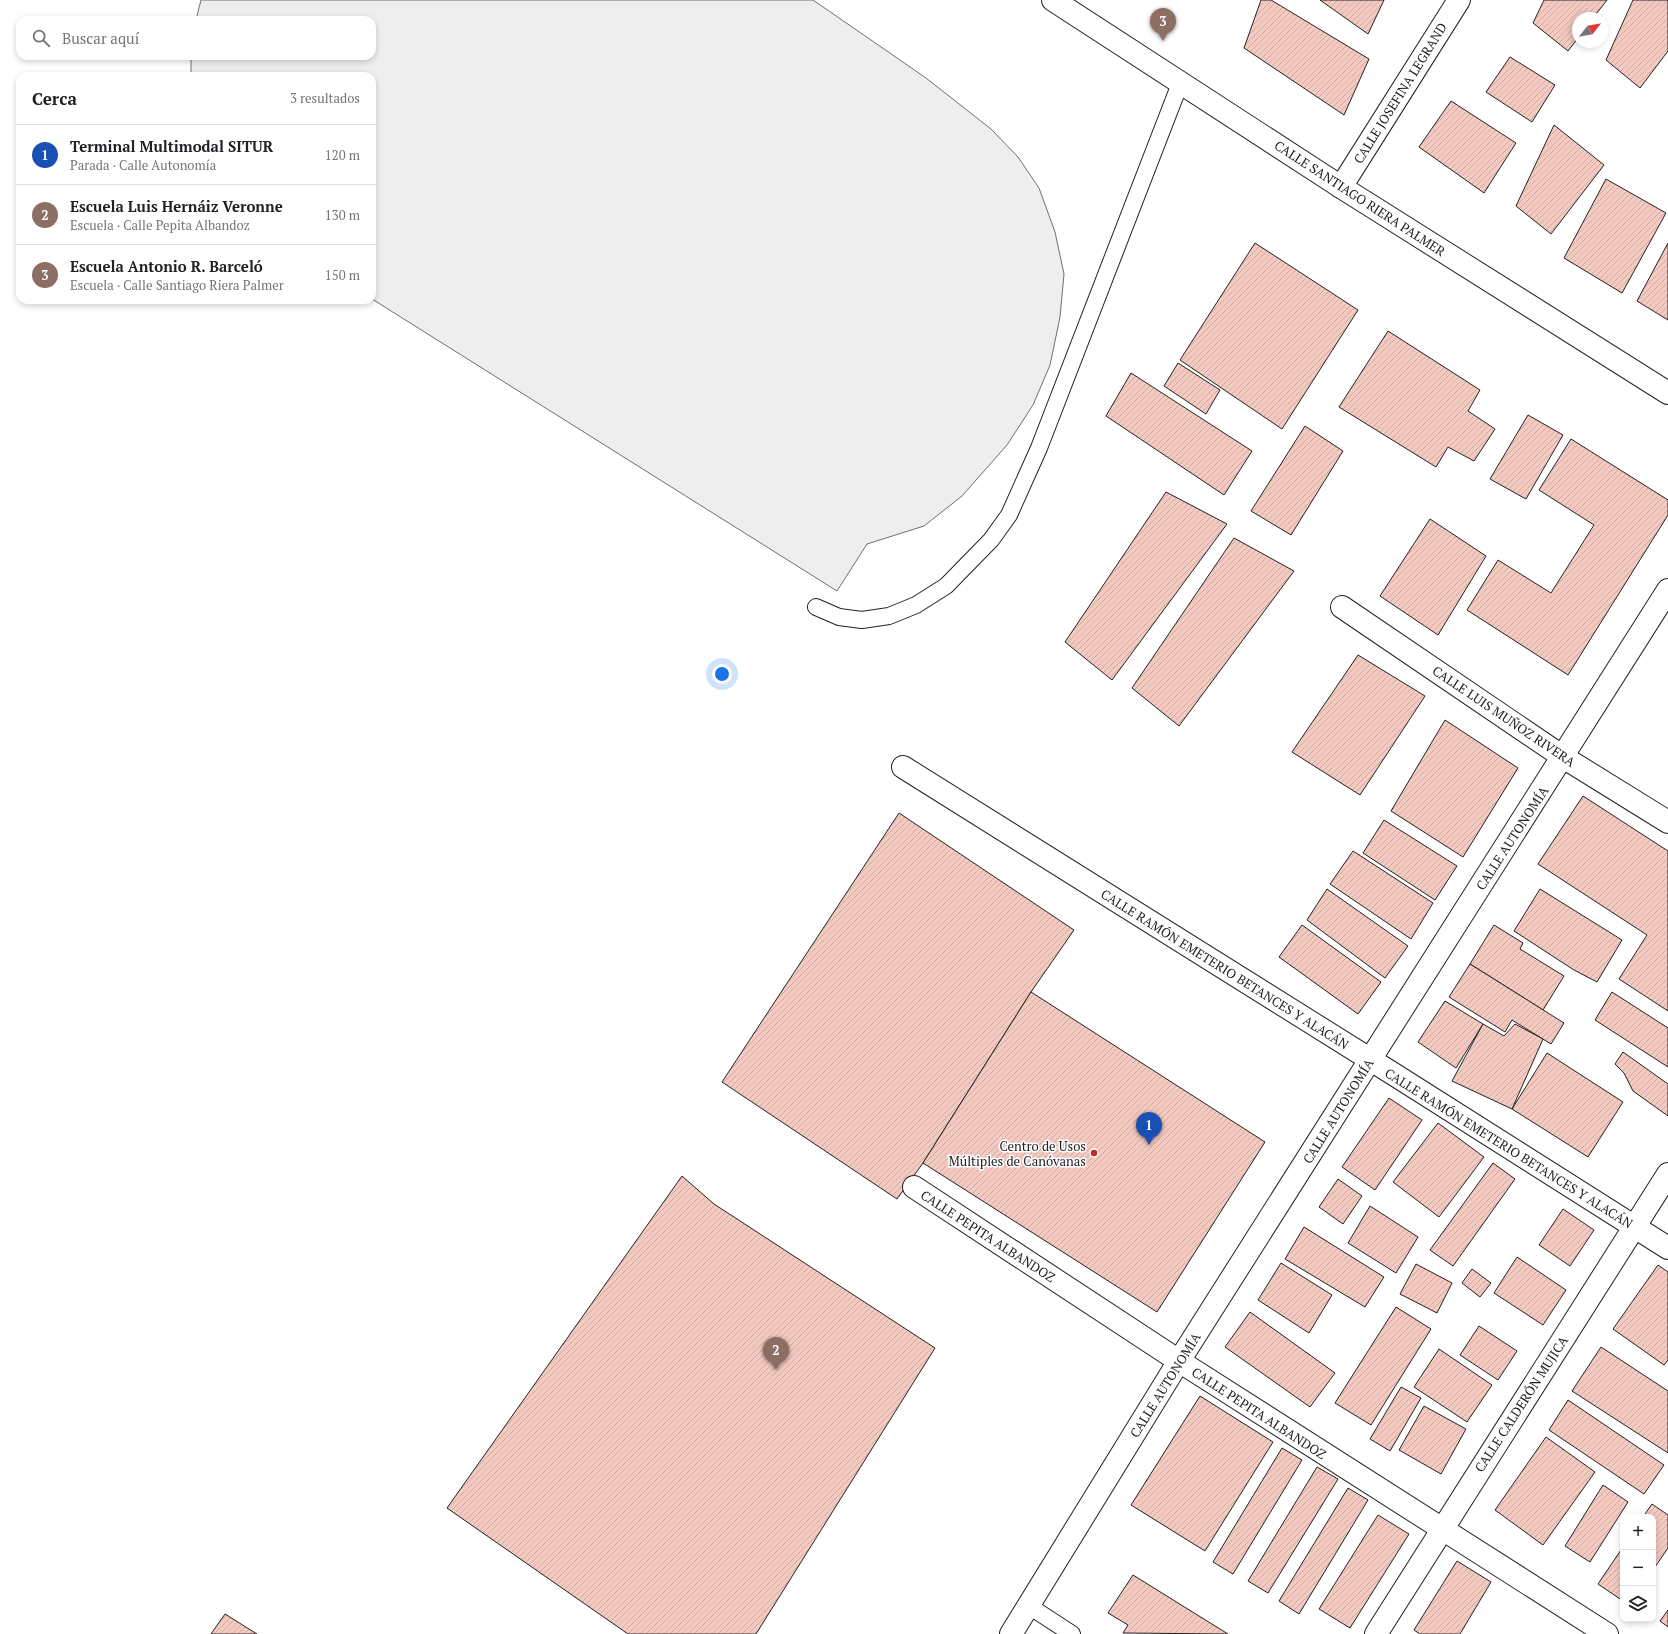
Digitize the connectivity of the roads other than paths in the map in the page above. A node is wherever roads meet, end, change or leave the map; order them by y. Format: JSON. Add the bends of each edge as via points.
{"nodes":[{"id":1,"x":1053,"y":0,"type":"edge"},
{"id":2,"x":1459,"y":0,"type":"edge"},
{"id":3,"x":1181,"y":81,"type":"junction"},
{"id":4,"x":1341,"y":187,"type":"junction"},
{"id":5,"x":1668,"y":393,"type":"edge"},
{"id":6,"x":1668,"y":590,"type":"edge"},
{"id":7,"x":816,"y":607,"type":"dead end"},
{"id":8,"x":1342,"y":607,"type":"dead end"},
{"id":9,"x":1563,"y":757,"type":"junction"},
{"id":10,"x":903,"y":766,"type":"dead end"},
{"id":11,"x":1668,"y":822,"type":"edge"},
{"id":12,"x":1370,"y":1060,"type":"junction"},
{"id":13,"x":1668,"y":1174,"type":"edge"},
{"id":14,"x":914,"y":1187,"type":"dead end"},
{"id":15,"x":1634,"y":1227,"type":"junction"},
{"id":16,"x":1668,"y":1248,"type":"edge"},
{"id":17,"x":1179,"y":1361,"type":"junction"},
{"id":18,"x":1441,"y":1530,"type":"junction"},
{"id":19,"x":1029,"y":1606,"type":"junction"},
{"id":20,"x":1011,"y":1634,"type":"edge"},
{"id":21,"x":1072,"y":1634,"type":"edge"},
{"id":22,"x":1376,"y":1634,"type":"edge"},
{"id":23,"x":1606,"y":1634,"type":"edge"}],
"edges":[{"from":1,"to":3,"type":"street","name":"CALLE SANTIAGO RIERA PALMER"},
{"from":2,"to":4,"type":"street","name":"CALLE JOSEFINA LEGRAND"},
{"from":3,"to":4,"type":"street","name":"CALLE SANTIAGO RIERA PALMER"},
{"from":3,"to":7,"type":"lane","via":[[1038,448],[1008,516],[991,540],[946,586],[916,605],[889,616],[862,620],[839,617]]},
{"from":4,"to":5,"type":"street","name":"CALLE SANTIAGO RIERA PALMER"},
{"from":6,"to":9,"type":"street","name":"CALLE AUTONOMÍA"},
{"from":8,"to":9,"type":"street","name":"CALLE LUIS MUÑOZ RIVERA"},
{"from":9,"to":11,"type":"street","name":"CALLE LUIS MUÑOZ RIVERA"},
{"from":9,"to":12,"type":"street","name":"CALLE AUTONOMÍA"},
{"from":10,"to":12,"type":"street","name":"CALLE RAMÓN EMETERIO BETANCES Y ALACÁN"},
{"from":12,"to":15,"type":"street","name":"CALLE RAMÓN EMETERIO BETANCES Y ALACÁN"},
{"from":12,"to":17,"type":"street","name":"CALLE AUTONOMÍA"},
{"from":13,"to":15,"type":"street","name":"CALLE CALDERÓN MUJICA"},
{"from":14,"to":17,"type":"street","name":"CALLE PEPITA ALBANDOZ"},
{"from":15,"to":16,"type":"street","name":"CALLE RAMÓN EMETERIO BETANCES Y ALACÁN"},
{"from":15,"to":18,"type":"street","name":"CALLE CALDERÓN MUJICA"},
{"from":17,"to":18,"type":"street","name":"CALLE PEPITA ALBANDOZ"},
{"from":17,"to":19,"type":"street","name":"CALLE AUTONOMÍA"},
{"from":18,"to":22,"type":"street","name":"CALLE CALDERÓN MUJICA"},
{"from":18,"to":23,"type":"street","name":"CALLE PEPITA ALBANDOZ"},
{"from":19,"to":20,"type":"street","name":"CALLE AUTONOMÍA"},
{"from":19,"to":21,"type":"lane"}]}
